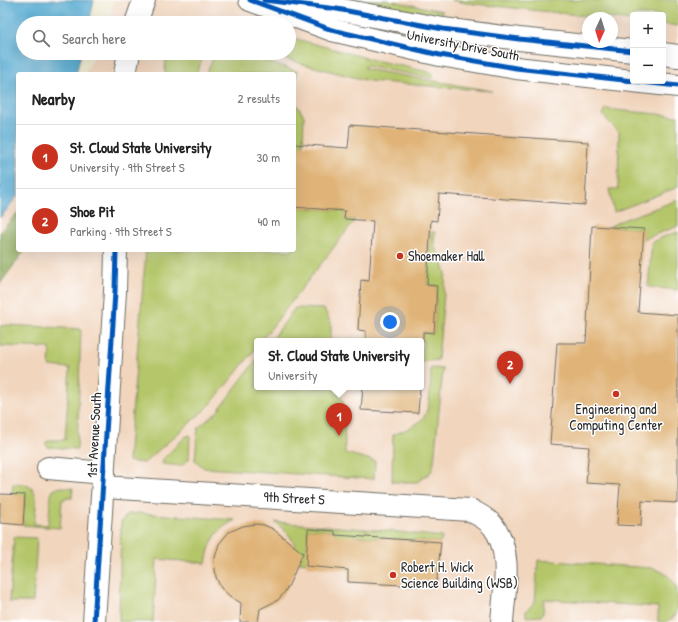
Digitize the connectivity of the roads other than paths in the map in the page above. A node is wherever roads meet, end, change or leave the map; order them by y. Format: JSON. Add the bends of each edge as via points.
{"nodes":[{"id":1,"x":144,"y":0,"type":"edge"},
{"id":2,"x":250,"y":0,"type":"edge"},
{"id":3,"x":264,"y":0,"type":"edge"},
{"id":4,"x":138,"y":16,"type":"edge"},
{"id":5,"x":294,"y":16,"type":"edge"},
{"id":6,"x":296,"y":17,"type":"edge"},
{"id":7,"x":630,"y":51,"type":"edge"},
{"id":8,"x":666,"y":54,"type":"edge"},
{"id":9,"x":678,"y":56,"type":"edge"},
{"id":10,"x":128,"y":60,"type":"edge"},
{"id":11,"x":125,"y":72,"type":"edge"},
{"id":12,"x":678,"y":86,"type":"edge"},
{"id":13,"x":116,"y":252,"type":"edge"},
{"id":14,"x":48,"y":468,"type":"dead end"},
{"id":15,"x":104,"y":480,"type":"junction"},
{"id":16,"x":94,"y":622,"type":"edge"},
{"id":17,"x":502,"y":622,"type":"edge"}],
"edges":[{"from":1,"to":4,"type":"street"},
{"from":2,"to":5,"type":"street","name":"University Drive South"},
{"from":3,"to":7,"type":"street","name":"University Drive South","via":[[336,9],[443,29]]},
{"from":6,"to":12,"type":"street","name":"University Drive South","via":[[332,30],[440,55],[516,68]]},
{"from":8,"to":9,"type":"street"},
{"from":10,"to":11,"type":"street"},
{"from":13,"to":15,"type":"street","name":"1st Avenue South"},
{"from":14,"to":15,"type":"street","name":"9th Street S"},
{"from":15,"to":16,"type":"street","name":"1st Avenue South"},
{"from":15,"to":17,"type":"street","name":"9th Street S","via":[[470,510],[492,524],[504,548],[506,562]]}]}
